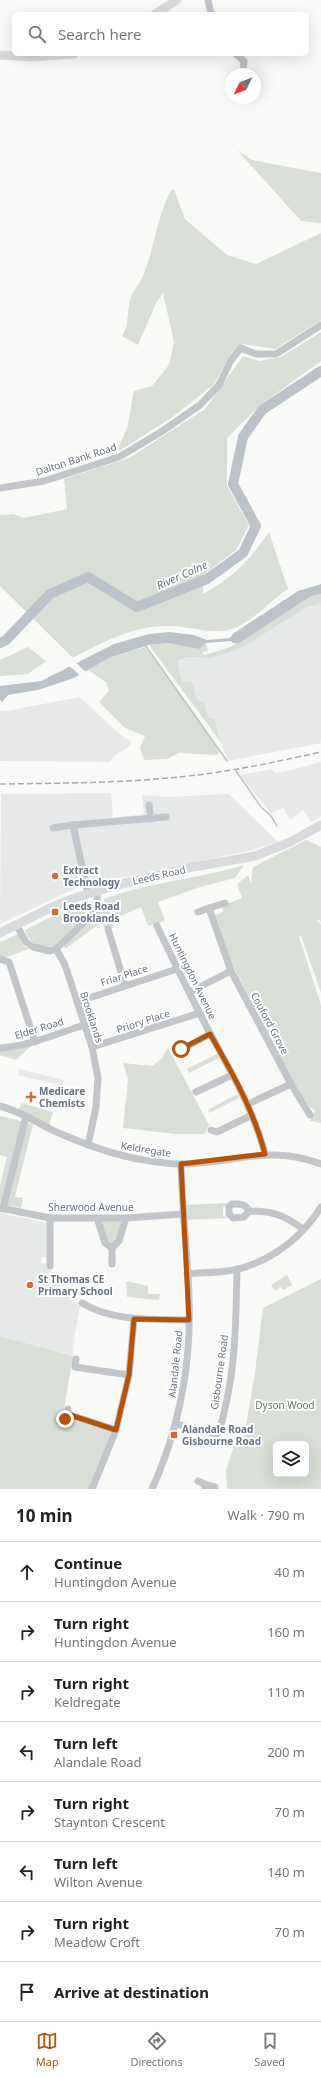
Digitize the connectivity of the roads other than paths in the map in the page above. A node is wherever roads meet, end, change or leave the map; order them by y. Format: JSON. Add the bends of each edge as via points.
{"nodes":[{"id":1,"x":177,"y":0,"type":"edge"},
{"id":2,"x":208,"y":0,"type":"edge"},
{"id":3,"x":158,"y":12,"type":"edge"},
{"id":4,"x":211,"y":12,"type":"edge"},
{"id":5,"x":0,"y":55,"type":"edge"},
{"id":6,"x":12,"y":56,"type":"edge"},
{"id":7,"x":16,"y":56,"type":"edge"},
{"id":8,"x":45,"y":56,"type":"edge"},
{"id":9,"x":238,"y":56,"type":"edge"},
{"id":10,"x":243,"y":68,"type":"edge"},
{"id":11,"x":321,"y":324,"type":"edge"},
{"id":12,"x":0,"y":488,"type":"edge"},
{"id":13,"x":149,"y":805,"type":"dead end"},
{"id":14,"x":166,"y":817,"type":"dead end"},
{"id":15,"x":150,"y":818,"type":"junction"},
{"id":16,"x":73,"y":825,"type":"junction"},
{"id":17,"x":321,"y":825,"type":"edge"},
{"id":18,"x":53,"y":828,"type":"dead end"},
{"id":19,"x":97,"y":891,"type":"junction"},
{"id":20,"x":88,"y":894,"type":"junction"},
{"id":21,"x":225,"y":903,"type":"dead end"},
{"id":22,"x":209,"y":908,"type":"junction"},
{"id":23,"x":198,"y":912,"type":"dead end"},
{"id":24,"x":17,"y":926,"type":"junction"},
{"id":25,"x":158,"y":926,"type":"dead end"},
{"id":26,"x":108,"y":929,"type":"dead end"},
{"id":27,"x":0,"y":933,"type":"edge"},
{"id":28,"x":56,"y":948,"type":"junction"},
{"id":29,"x":0,"y":959,"type":"edge"},
{"id":30,"x":177,"y":969,"type":"junction"},
{"id":31,"x":231,"y":971,"type":"junction"},
{"id":32,"x":125,"y":985,"type":"junction"},
{"id":33,"x":190,"y":992,"type":"junction"},
{"id":34,"x":77,"y":1002,"type":"junction"},
{"id":35,"x":200,"y":1013,"type":"junction"},
{"id":36,"x":84,"y":1025,"type":"junction"},
{"id":37,"x":210,"y":1034,"type":"junction"},
{"id":38,"x":35,"y":1042,"type":"junction"},
{"id":39,"x":92,"y":1047,"type":"junction"},
{"id":40,"x":0,"y":1048,"type":"edge"},
{"id":41,"x":177,"y":1052,"type":"dead end"},
{"id":42,"x":232,"y":1075,"type":"junction"},
{"id":43,"x":291,"y":1084,"type":"junction"},
{"id":44,"x":196,"y":1092,"type":"dead end"},
{"id":45,"x":248,"y":1104,"type":"junction"},
{"id":46,"x":0,"y":1106,"type":"edge"},
{"id":47,"x":252,"y":1115,"type":"junction"},
{"id":48,"x":310,"y":1115,"type":"dead end"},
{"id":49,"x":26,"y":1116,"type":"junction"},
{"id":50,"x":211,"y":1130,"type":"dead end"},
{"id":51,"x":88,"y":1145,"type":"junction"},
{"id":52,"x":265,"y":1154,"type":"junction"},
{"id":53,"x":181,"y":1164,"type":"junction"},
{"id":54,"x":321,"y":1164,"type":"edge"},
{"id":55,"x":1,"y":1209,"type":"edge"},
{"id":56,"x":249,"y":1211,"type":"dead end"},
{"id":57,"x":320,"y":1211,"type":"edge"},
{"id":58,"x":183,"y":1214,"type":"junction"},
{"id":59,"x":50,"y":1218,"type":"junction"},
{"id":60,"x":97,"y":1218,"type":"junction"},
{"id":61,"x":126,"y":1218,"type":"junction"},
{"id":62,"x":303,"y":1229,"type":"junction"},
{"id":63,"x":112,"y":1248,"type":"junction"},
{"id":64,"x":48,"y":1262,"type":"dead end"},
{"id":65,"x":112,"y":1264,"type":"dead end"},
{"id":66,"x":237,"y":1269,"type":"junction"},
{"id":67,"x":187,"y":1274,"type":"junction"},
{"id":68,"x":82,"y":1303,"type":"dead end"},
{"id":69,"x":134,"y":1319,"type":"junction"},
{"id":70,"x":189,"y":1320,"type":"junction"},
{"id":71,"x":76,"y":1359,"type":"dead end"},
{"id":72,"x":129,"y":1375,"type":"junction"},
{"id":73,"x":67,"y":1414,"type":"dead end"},
{"id":74,"x":176,"y":1424,"type":"junction"},
{"id":75,"x":116,"y":1430,"type":"junction"},
{"id":76,"x":198,"y":1481,"type":"dead end"},
{"id":77,"x":205,"y":1487,"type":"edge"},
{"id":78,"x":215,"y":1487,"type":"dead end"},
{"id":79,"x":92,"y":1489,"type":"edge"},
{"id":80,"x":152,"y":1489,"type":"edge"}],
"edges":[{"from":1,"to":3,"type":"main road"},
{"from":2,"to":4,"type":"street"},
{"from":5,"to":6,"type":"main road"},
{"from":7,"to":8,"type":"main road"},
{"from":9,"to":10,"type":"street","via":[[244,61]]},
{"from":11,"to":12,"type":"street","name":"Dalton Bank Road","via":[[276,354],[256,354],[241,348],[231,360],[219,385],[200,405],[161,432],[119,456],[44,481]]},
{"from":13,"to":15,"type":"street"},
{"from":14,"to":15,"type":"street"},
{"from":15,"to":16,"type":"street"},
{"from":16,"to":18,"type":"street"},
{"from":16,"to":20,"type":"street"},
{"from":17,"to":19,"type":"main road","name":"Leeds Road","via":[[290,842],[255,856],[188,868]]},
{"from":19,"to":20,"type":"main road","name":"Leeds Road"},
{"from":19,"to":28,"type":"street","via":[[97,910]]},
{"from":20,"to":24,"type":"main road","name":"Leeds Road","via":[[50,908]]},
{"from":21,"to":22,"type":"street"},
{"from":22,"to":23,"type":"street"},
{"from":22,"to":31,"type":"street","name":"Couford Grove"},
{"from":24,"to":27,"type":"main road","name":"Leeds Road"},
{"from":24,"to":28,"type":"street","via":[[26,942],[33,947],[44,950]]},
{"from":25,"to":30,"type":"street","name":"Huntingdon Avenue"},
{"from":26,"to":32,"type":"street","via":[[115,938]]},
{"from":28,"to":34,"type":"street","name":"Brooklands","via":[[65,965]]},
{"from":29,"to":38,"type":"street","via":[[9,962]]},
{"from":30,"to":32,"type":"street","name":"Friar Place"},
{"from":30,"to":33,"type":"street","name":"Huntingdon Avenue"},
{"from":31,"to":33,"type":"street"},
{"from":31,"to":43,"type":"street","name":"Couford Grove"},
{"from":32,"to":34,"type":"street","name":"Friar Place"},
{"from":33,"to":35,"type":"street","name":"Huntingdon Avenue"},
{"from":34,"to":36,"type":"street","name":"Brooklands"},
{"from":35,"to":37,"type":"street","name":"Huntingdon Avenue"},
{"from":35,"to":39,"type":"street","name":"Priory Place"},
{"from":36,"to":38,"type":"street","name":"Elder Road"},
{"from":36,"to":39,"type":"street","name":"Brooklands"},
{"from":37,"to":41,"type":"street","name":"Huntingdon Avenue"},
{"from":37,"to":42,"type":"street","name":"Huntingdon Avenue"},
{"from":38,"to":40,"type":"street","name":"Elder Road"},
{"from":39,"to":51,"type":"street","name":"Brooklands","via":[[98,1090]]},
{"from":42,"to":44,"type":"street"},
{"from":42,"to":45,"type":"street","name":"Huntingdon Avenue"},
{"from":43,"to":45,"type":"street"},
{"from":43,"to":48,"type":"street","name":"Couford Grove"},
{"from":45,"to":47,"type":"street","name":"Huntingdon Avenue"},
{"from":46,"to":49,"type":"street","name":"Keldregate"},
{"from":47,"to":50,"type":"street","via":[[217,1132]]},
{"from":47,"to":52,"type":"street","name":"Huntingdon Avenue"},
{"from":49,"to":51,"type":"street","name":"Keldregate"},
{"from":49,"to":55,"type":"street"},
{"from":51,"to":53,"type":"street","name":"Keldregate","via":[[119,1155]]},
{"from":52,"to":53,"type":"street","name":"Keldregate"},
{"from":52,"to":54,"type":"street","name":"Keldregate","via":[[306,1158]]},
{"from":53,"to":58,"type":"street","name":"Alandale Road"},
{"from":55,"to":59,"type":"street","name":"Sherwood Avenue"},
{"from":56,"to":62,"type":"street","via":[[268,1211],[289,1219]]},
{"from":57,"to":62,"type":"street"},
{"from":58,"to":61,"type":"street","name":"Sherwood Avenue"},
{"from":58,"to":67,"type":"street","name":"Alandale Road"},
{"from":59,"to":60,"type":"street","name":"Sherwood Avenue"},
{"from":59,"to":64,"type":"street"},
{"from":60,"to":61,"type":"street","name":"Sherwood Avenue"},
{"from":60,"to":63,"type":"street","via":[[105,1243]]},
{"from":61,"to":63,"type":"street","via":[[119,1241]]},
{"from":62,"to":66,"type":"street","via":[[269,1256]]},
{"from":63,"to":65,"type":"street"},
{"from":66,"to":67,"type":"street"},
{"from":66,"to":74,"type":"street","name":"Gisbourne Road","via":[[234,1352],[220,1429],[217,1434]]},
{"from":67,"to":70,"type":"street","name":"Alandale Road"},
{"from":68,"to":69,"type":"street","via":[[97,1312]]},
{"from":69,"to":70,"type":"street"},
{"from":69,"to":72,"type":"street"},
{"from":70,"to":74,"type":"street","name":"Alandale Road","via":[[188,1349]]},
{"from":71,"to":72,"type":"street","via":[[74,1370]]},
{"from":72,"to":75,"type":"street"},
{"from":73,"to":75,"type":"street"},
{"from":74,"to":80,"type":"street","name":"Alandale Road"},
{"from":75,"to":79,"type":"street"},
{"from":76,"to":77,"type":"street"},
{"from":77,"to":78,"type":"street"}]}
